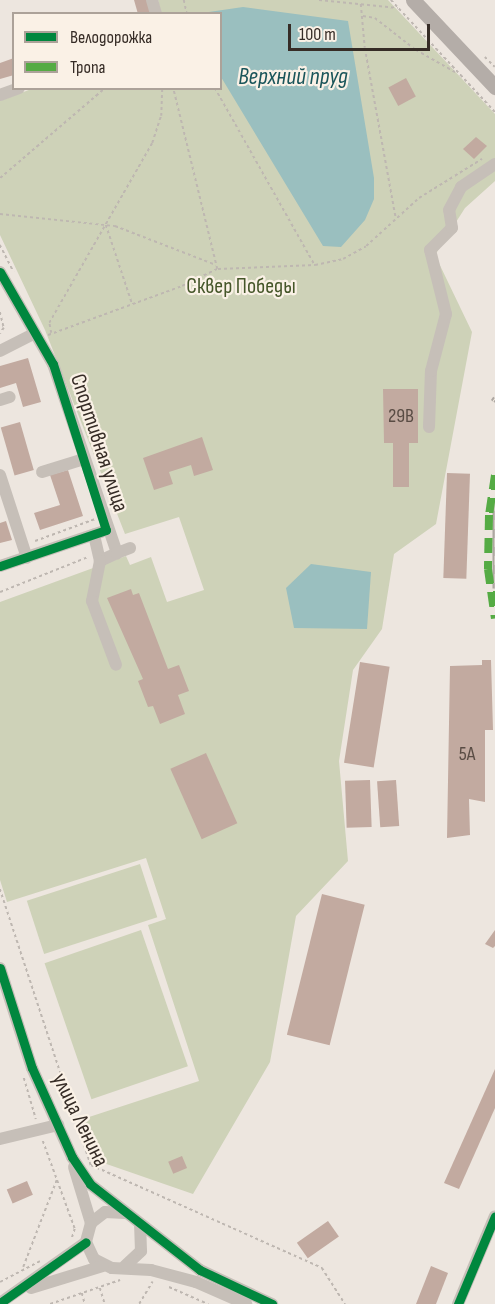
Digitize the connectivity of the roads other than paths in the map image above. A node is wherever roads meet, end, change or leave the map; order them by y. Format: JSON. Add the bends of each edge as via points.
{"nodes":[{"id":1,"x":413,"y":0,"type":"edge"},
{"id":2,"x":495,"y":87,"type":"edge"},
{"id":3,"x":491,"y":160,"type":"edge"},
{"id":4,"x":0,"y":272,"type":"edge"},
{"id":5,"x":39,"y":335,"type":"junction"},
{"id":6,"x":0,"y":351,"type":"edge"},
{"id":7,"x":429,"y":427,"type":"dead end"},
{"id":8,"x":84,"y":459,"type":"junction"},
{"id":9,"x":42,"y":472,"type":"dead end"},
{"id":10,"x":0,"y":475,"type":"edge"},
{"id":11,"x":100,"y":532,"type":"junction"},
{"id":12,"x":130,"y":548,"type":"dead end"},
{"id":13,"x":25,"y":551,"type":"junction"},
{"id":14,"x":117,"y":553,"type":"junction"},
{"id":15,"x":98,"y":557,"type":"junction"},
{"id":16,"x":0,"y":567,"type":"edge"},
{"id":17,"x":116,"y":665,"type":"dead end"},
{"id":18,"x":0,"y":968,"type":"edge"},
{"id":19,"x":58,"y":1125,"type":"junction"},
{"id":20,"x":0,"y":1139,"type":"edge"},
{"id":21,"x":72,"y":1157,"type":"junction"},
{"id":22,"x":128,"y":1214,"type":"junction"},
{"id":23,"x":495,"y":1216,"type":"edge"},
{"id":24,"x":91,"y":1223,"type":"junction"},
{"id":25,"x":140,"y":1226,"type":"junction"},
{"id":26,"x":491,"y":1236,"type":"edge"},
{"id":27,"x":86,"y":1242,"type":"junction"},
{"id":28,"x":103,"y":1266,"type":"junction"},
{"id":29,"x":125,"y":1266,"type":"junction"},
{"id":30,"x":21,"y":1291,"type":"junction"},
{"id":31,"x":0,"y":1303,"type":"edge"},
{"id":32,"x":246,"y":1304,"type":"edge"},
{"id":33,"x":272,"y":1304,"type":"edge"},
{"id":34,"x":458,"y":1304,"type":"edge"}],
"edges":[{"from":1,"to":2,"type":"main road"},
{"from":3,"to":7,"type":"street","via":[[461,187],[449,210],[452,228],[430,250],[446,314],[431,371]]},
{"from":4,"to":5,"type":"street","name":"Спортивная улица"},
{"from":5,"to":6,"type":"street"},
{"from":5,"to":8,"type":"street","name":"Спортивная улица","via":[[53,364]]},
{"from":8,"to":9,"type":"street"},
{"from":8,"to":11,"type":"street","name":"Спортивная улица","via":[[102,517]]},
{"from":10,"to":13,"type":"street"},
{"from":11,"to":13,"type":"street","name":"Спортивная улица"},
{"from":11,"to":14,"type":"street"},
{"from":11,"to":15,"type":"street"},
{"from":12,"to":14,"type":"street"},
{"from":13,"to":16,"type":"street","name":"Спортивная улица"},
{"from":14,"to":15,"type":"street"},
{"from":15,"to":17,"type":"street","via":[[92,602]]},
{"from":18,"to":19,"type":"street","name":"улица Ленина","via":[[32,1068]]},
{"from":19,"to":20,"type":"street"},
{"from":19,"to":21,"type":"street","name":"улица Ленина"},
{"from":21,"to":22,"type":"street","name":"улица Ленина","via":[[90,1184]]},
{"from":21,"to":24,"type":"street","name":"улица Ленина"},
{"from":22,"to":24,"type":"street","via":[[105,1212]]},
{"from":22,"to":25,"type":"street","name":"улица Ленина"},
{"from":23,"to":26,"type":"street"},
{"from":24,"to":27,"type":"street"},
{"from":25,"to":29,"type":"street","via":[[141,1251]]},
{"from":25,"to":33,"type":"street","name":"улица Ленина","via":[[200,1270]]},
{"from":26,"to":34,"type":"street"},
{"from":27,"to":28,"type":"street","via":[[94,1259]]},
{"from":27,"to":30,"type":"street"},
{"from":28,"to":29,"type":"street"},
{"from":28,"to":30,"type":"street"},
{"from":29,"to":32,"type":"street","via":[[196,1282]]},
{"from":30,"to":31,"type":"street"}]}
